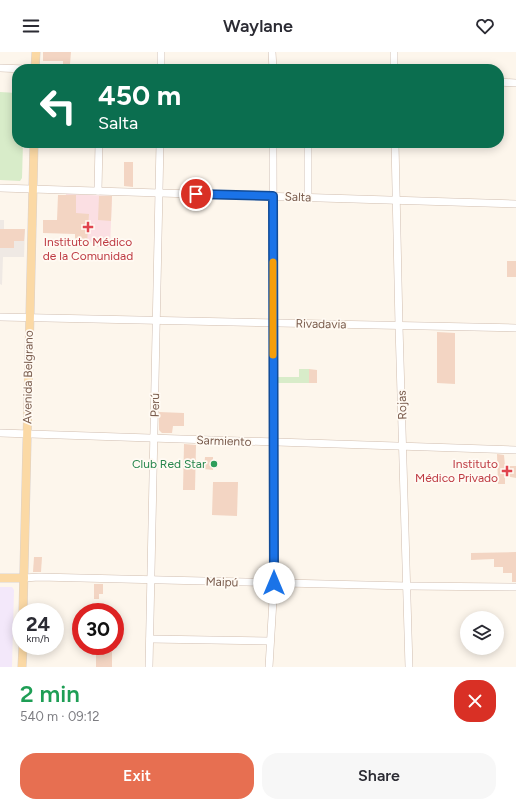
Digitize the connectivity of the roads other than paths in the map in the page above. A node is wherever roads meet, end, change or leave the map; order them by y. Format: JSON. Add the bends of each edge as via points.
{"nodes":[{"id":1,"x":36,"y":52,"type":"edge"},
{"id":2,"x":161,"y":52,"type":"edge"},
{"id":3,"x":272,"y":52,"type":"edge"},
{"id":4,"x":394,"y":52,"type":"edge"},
{"id":5,"x":36,"y":64,"type":"edge"},
{"id":6,"x":161,"y":64,"type":"edge"},
{"id":7,"x":273,"y":64,"type":"edge"},
{"id":8,"x":394,"y":64,"type":"edge"},
{"id":9,"x":0,"y":68,"type":"edge"},
{"id":10,"x":12,"y":68,"type":"edge"},
{"id":11,"x":504,"y":82,"type":"edge"},
{"id":12,"x":516,"y":82,"type":"edge"},
{"id":13,"x":34,"y":148,"type":"edge"},
{"id":14,"x":99,"y":148,"type":"edge"},
{"id":15,"x":160,"y":148,"type":"edge"},
{"id":16,"x":273,"y":148,"type":"edge"},
{"id":17,"x":308,"y":148,"type":"edge"},
{"id":18,"x":396,"y":148,"type":"edge"},
{"id":19,"x":0,"y":188,"type":"edge"},
{"id":20,"x":32,"y":188,"type":"junction"},
{"id":21,"x":98,"y":190,"type":"junction"},
{"id":22,"x":159,"y":192,"type":"junction"},
{"id":23,"x":273,"y":196,"type":"junction"},
{"id":24,"x":308,"y":197,"type":"junction"},
{"id":25,"x":396,"y":200,"type":"junction"},
{"id":26,"x":516,"y":204,"type":"edge"},
{"id":27,"x":0,"y":317,"type":"edge"},
{"id":28,"x":30,"y":318,"type":"junction"},
{"id":29,"x":156,"y":320,"type":"junction"},
{"id":30,"x":273,"y":323,"type":"junction"},
{"id":31,"x":399,"y":326,"type":"junction"},
{"id":32,"x":516,"y":328,"type":"edge"},
{"id":33,"x":0,"y":433,"type":"edge"},
{"id":34,"x":28,"y":434,"type":"junction"},
{"id":35,"x":154,"y":438,"type":"junction"},
{"id":36,"x":273,"y":442,"type":"junction"},
{"id":37,"x":404,"y":446,"type":"junction"},
{"id":38,"x":516,"y":450,"type":"edge"},
{"id":39,"x":0,"y":578,"type":"edge"},
{"id":40,"x":24,"y":578,"type":"junction"},
{"id":41,"x":152,"y":580,"type":"junction"},
{"id":42,"x":274,"y":583,"type":"junction"},
{"id":43,"x":408,"y":586,"type":"junction"},
{"id":44,"x":516,"y":587,"type":"edge"},
{"id":45,"x":23,"y":603,"type":"edge"},
{"id":46,"x":150,"y":639,"type":"junction"},
{"id":47,"x":270,"y":641,"type":"junction"},
{"id":48,"x":23,"y":655,"type":"edge"},
{"id":49,"x":22,"y":667,"type":"edge"},
{"id":50,"x":149,"y":667,"type":"edge"},
{"id":51,"x":269,"y":667,"type":"edge"},
{"id":52,"x":409,"y":667,"type":"edge"}],
"edges":[{"from":1,"to":5,"type":"main road"},
{"from":2,"to":6,"type":"street"},
{"from":3,"to":7,"type":"street"},
{"from":4,"to":8,"type":"street"},
{"from":9,"to":10,"type":"street"},
{"from":11,"to":12,"type":"street"},
{"from":13,"to":20,"type":"main road","name":"Avenida Belgrano"},
{"from":14,"to":21,"type":"street"},
{"from":15,"to":22,"type":"street","name":"Perú"},
{"from":16,"to":23,"type":"street"},
{"from":17,"to":24,"type":"street"},
{"from":18,"to":25,"type":"street","name":"Rojas"},
{"from":19,"to":20,"type":"street","name":"Salta"},
{"from":20,"to":21,"type":"street","name":"Salta"},
{"from":20,"to":28,"type":"main road","name":"Avenida Belgrano"},
{"from":21,"to":22,"type":"street","name":"Salta"},
{"from":22,"to":23,"type":"street","name":"Salta"},
{"from":22,"to":29,"type":"street","name":"Perú"},
{"from":23,"to":24,"type":"street","name":"Salta"},
{"from":23,"to":30,"type":"street"},
{"from":24,"to":25,"type":"street","name":"Salta"},
{"from":25,"to":26,"type":"street","name":"Salta"},
{"from":25,"to":31,"type":"street","name":"Rojas"},
{"from":27,"to":28,"type":"street","name":"Rivadavia"},
{"from":28,"to":29,"type":"street","name":"Rivadavia"},
{"from":28,"to":34,"type":"main road","name":"Avenida Belgrano"},
{"from":29,"to":30,"type":"street","name":"Rivadavia"},
{"from":29,"to":35,"type":"street","name":"Perú"},
{"from":30,"to":31,"type":"street","name":"Rivadavia"},
{"from":30,"to":36,"type":"street"},
{"from":31,"to":32,"type":"street","name":"Rivadavia"},
{"from":31,"to":37,"type":"street","name":"Rojas"},
{"from":33,"to":34,"type":"street","name":"Sarmiento"},
{"from":34,"to":35,"type":"street","name":"Sarmiento"},
{"from":34,"to":40,"type":"main road","name":"Avenida Belgrano"},
{"from":35,"to":36,"type":"street","name":"Sarmiento"},
{"from":35,"to":41,"type":"street","name":"Perú"},
{"from":36,"to":37,"type":"street","name":"Sarmiento"},
{"from":36,"to":42,"type":"street"},
{"from":37,"to":38,"type":"street","name":"Sarmiento"},
{"from":37,"to":43,"type":"street","name":"Rojas"},
{"from":39,"to":40,"type":"main road"},
{"from":40,"to":41,"type":"street","name":"Maipú"},
{"from":40,"to":45,"type":"main road","name":"Avenida Belgrano"},
{"from":41,"to":42,"type":"street","name":"Maipú"},
{"from":41,"to":46,"type":"street","name":"Perú"},
{"from":42,"to":43,"type":"street","name":"Maipú"},
{"from":42,"to":47,"type":"street"},
{"from":43,"to":44,"type":"street","name":"Maipú"},
{"from":43,"to":52,"type":"street","name":"Rojas"},
{"from":46,"to":47,"type":"street"},
{"from":46,"to":50,"type":"street","name":"Perú"},
{"from":47,"to":51,"type":"street"},
{"from":48,"to":49,"type":"main road"}]}
